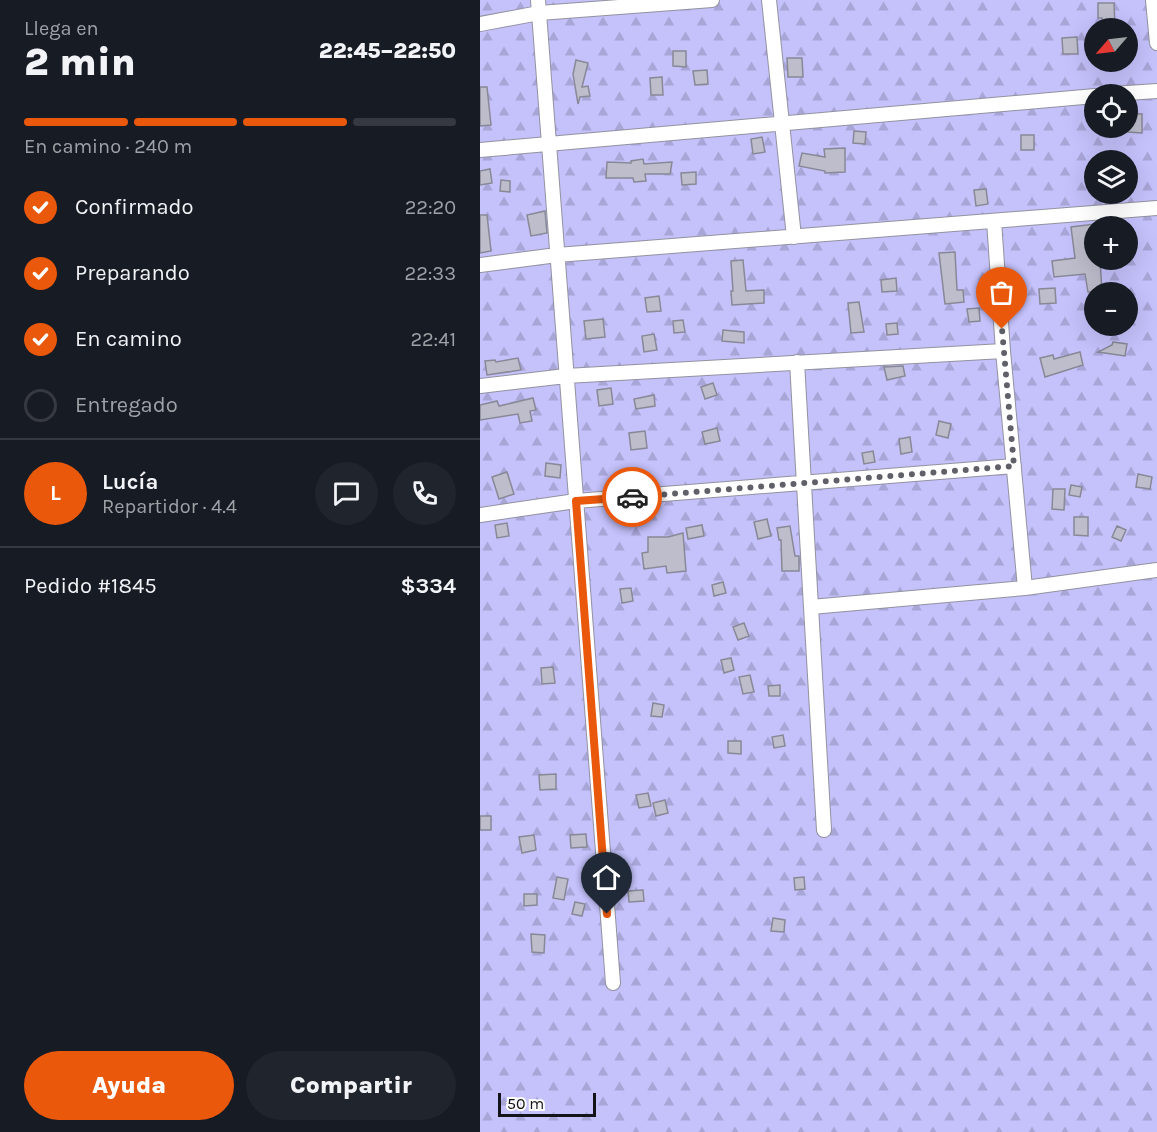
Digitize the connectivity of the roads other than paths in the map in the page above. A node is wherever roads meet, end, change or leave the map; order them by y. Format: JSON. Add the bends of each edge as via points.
{"nodes":[{"id":1,"x":712,"y":0,"type":"edge"},
{"id":2,"x":769,"y":0,"type":"edge"},
{"id":3,"x":1153,"y":0,"type":"edge"},
{"id":4,"x":538,"y":7,"type":"edge"},
{"id":5,"x":480,"y":24,"type":"edge"},
{"id":6,"x":1157,"y":43,"type":"edge"},
{"id":7,"x":1157,"y":91,"type":"edge"},
{"id":8,"x":1138,"y":92,"type":"edge"},
{"id":9,"x":1084,"y":97,"type":"edge"},
{"id":10,"x":782,"y":123,"type":"junction"},
{"id":11,"x":549,"y":143,"type":"junction"},
{"id":12,"x":480,"y":150,"type":"edge"},
{"id":13,"x":1157,"y":208,"type":"edge"},
{"id":14,"x":994,"y":221,"type":"junction"},
{"id":15,"x":794,"y":237,"type":"junction"},
{"id":16,"x":557,"y":255,"type":"junction"},
{"id":17,"x":480,"y":265,"type":"edge"},
{"id":18,"x":1003,"y":351,"type":"junction"},
{"id":19,"x":797,"y":362,"type":"junction"},
{"id":20,"x":566,"y":376,"type":"junction"},
{"id":21,"x":480,"y":386,"type":"edge"},
{"id":22,"x":1014,"y":466,"type":"junction"},
{"id":23,"x":804,"y":483,"type":"junction"},
{"id":24,"x":576,"y":501,"type":"junction"},
{"id":25,"x":480,"y":515,"type":"edge"},
{"id":26,"x":1157,"y":570,"type":"edge"},
{"id":27,"x":1025,"y":588,"type":"junction"},
{"id":28,"x":811,"y":607,"type":"junction"},
{"id":29,"x":824,"y":830,"type":"dead end"},
{"id":30,"x":613,"y":983,"type":"dead end"}],
"edges":[{"from":1,"to":4,"type":"street"},
{"from":2,"to":10,"type":"street"},
{"from":3,"to":6,"type":"street"},
{"from":4,"to":5,"type":"street"},
{"from":4,"to":11,"type":"street"},
{"from":7,"to":8,"type":"street"},
{"from":9,"to":10,"type":"street"},
{"from":10,"to":11,"type":"street"},
{"from":10,"to":15,"type":"street"},
{"from":11,"to":12,"type":"street"},
{"from":11,"to":16,"type":"street"},
{"from":13,"to":14,"type":"street"},
{"from":14,"to":15,"type":"street"},
{"from":14,"to":18,"type":"street"},
{"from":15,"to":16,"type":"street"},
{"from":16,"to":17,"type":"street"},
{"from":16,"to":20,"type":"street"},
{"from":18,"to":19,"type":"street"},
{"from":18,"to":22,"type":"street"},
{"from":19,"to":20,"type":"street"},
{"from":19,"to":23,"type":"street"},
{"from":20,"to":21,"type":"street"},
{"from":20,"to":24,"type":"street"},
{"from":22,"to":23,"type":"street"},
{"from":22,"to":27,"type":"street"},
{"from":23,"to":24,"type":"street"},
{"from":23,"to":28,"type":"street"},
{"from":24,"to":25,"type":"street"},
{"from":24,"to":30,"type":"street"},
{"from":26,"to":27,"type":"street"},
{"from":27,"to":28,"type":"street"},
{"from":28,"to":29,"type":"street"}]}
